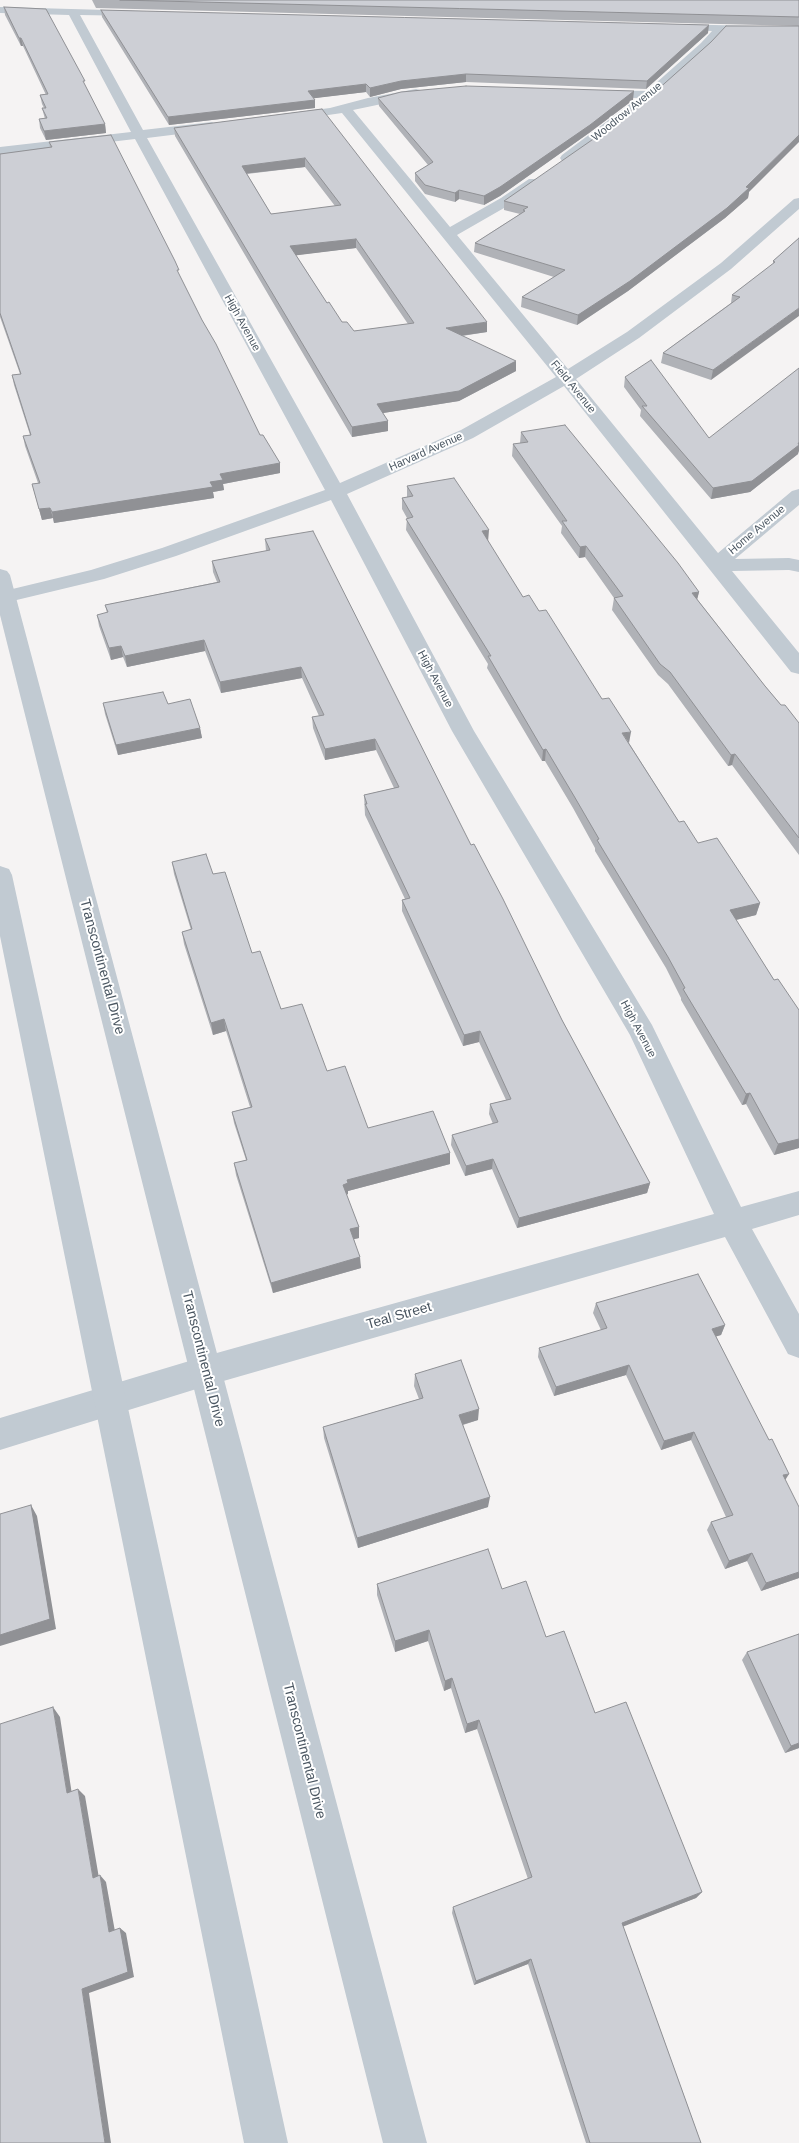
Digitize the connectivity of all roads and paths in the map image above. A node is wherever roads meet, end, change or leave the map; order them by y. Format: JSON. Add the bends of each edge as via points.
{"nodes":[{"id":1,"x":0,"y":10,"type":"edge"},
{"id":2,"x":74,"y":12,"type":"junction"},
{"id":3,"x":153,"y":14,"type":"edge"},
{"id":4,"x":661,"y":26,"type":"edge"},
{"id":5,"x":721,"y":28,"type":"junction"},
{"id":6,"x":799,"y":30,"type":"edge"},
{"id":7,"x":427,"y":92,"type":"edge"},
{"id":8,"x":583,"y":93,"type":"edge"},
{"id":9,"x":650,"y":95,"type":"junction"},
{"id":10,"x":345,"y":109,"type":"junction"},
{"id":11,"x":273,"y":119,"type":"edge"},
{"id":12,"x":225,"y":124,"type":"edge"},
{"id":13,"x":139,"y":135,"type":"junction"},
{"id":14,"x":0,"y":151,"type":"edge"},
{"id":15,"x":799,"y":202,"type":"edge"},
{"id":16,"x":448,"y":234,"type":"junction"},
{"id":17,"x":566,"y":378,"type":"junction"},
{"id":18,"x":336,"y":492,"type":"junction"},
{"id":19,"x":799,"y":495,"type":"edge"},
{"id":20,"x":716,"y":565,"type":"junction"},
{"id":21,"x":799,"y":566,"type":"edge"},
{"id":22,"x":2,"y":590,"type":"edge"},
{"id":23,"x":799,"y":667,"type":"edge"},
{"id":24,"x":0,"y":875,"type":"edge"},
{"id":25,"x":799,"y":1203,"type":"edge"},
{"id":26,"x":733,"y":1222,"type":"junction"},
{"id":27,"x":799,"y":1344,"type":"edge"},
{"id":28,"x":206,"y":1370,"type":"junction"},
{"id":29,"x":110,"y":1400,"type":"junction"},
{"id":30,"x":0,"y":1434,"type":"edge"},
{"id":31,"x":266,"y":2143,"type":"edge"},
{"id":32,"x":405,"y":2143,"type":"edge"}],
"edges":[{"from":1,"to":2,"type":"street"},
{"from":2,"to":3,"type":"street"},
{"from":2,"to":13,"type":"street","name":"High Avenue"},
{"from":4,"to":5,"type":"street"},
{"from":5,"to":6,"type":"street"},
{"from":5,"to":9,"type":"street","name":"Woodrow Avenue"},
{"from":7,"to":10,"type":"street"},
{"from":8,"to":9,"type":"street"},
{"from":9,"to":16,"type":"street","name":"Woodrow Avenue","via":[[506,201]]},
{"from":10,"to":11,"type":"street"},
{"from":10,"to":16,"type":"street","name":"Field Avenue"},
{"from":12,"to":13,"type":"street"},
{"from":13,"to":14,"type":"street"},
{"from":13,"to":18,"type":"street","name":"High Avenue"},
{"from":15,"to":17,"type":"street","name":"Harvard Avenue","via":[[726,266],[633,335]]},
{"from":16,"to":17,"type":"street","name":"Field Avenue"},
{"from":17,"to":18,"type":"street","name":"Harvard Avenue","via":[[467,434]]},
{"from":17,"to":20,"type":"street","name":"Field Avenue"},
{"from":18,"to":22,"type":"street","name":"Harvard Avenue","via":[[97,575]]},
{"from":18,"to":26,"type":"street","name":"High Avenue","via":[[463,731],[642,1032]]},
{"from":19,"to":20,"type":"street","name":"Home Avenue"},
{"from":20,"to":21,"type":"street"},
{"from":20,"to":23,"type":"street","name":"Field Avenue"},
{"from":22,"to":28,"type":"street","name":"Transcontinental Drive"},
{"from":24,"to":29,"type":"street"},
{"from":25,"to":26,"type":"street","name":"Teal Street"},
{"from":26,"to":27,"type":"street","name":"High Avenue"},
{"from":26,"to":28,"type":"street","name":"Teal Street"},
{"from":28,"to":29,"type":"street","name":"Teal Street"},
{"from":28,"to":32,"type":"street","name":"Transcontinental Drive"},
{"from":29,"to":30,"type":"street","name":"Teal Street"},
{"from":29,"to":31,"type":"street"}]}
